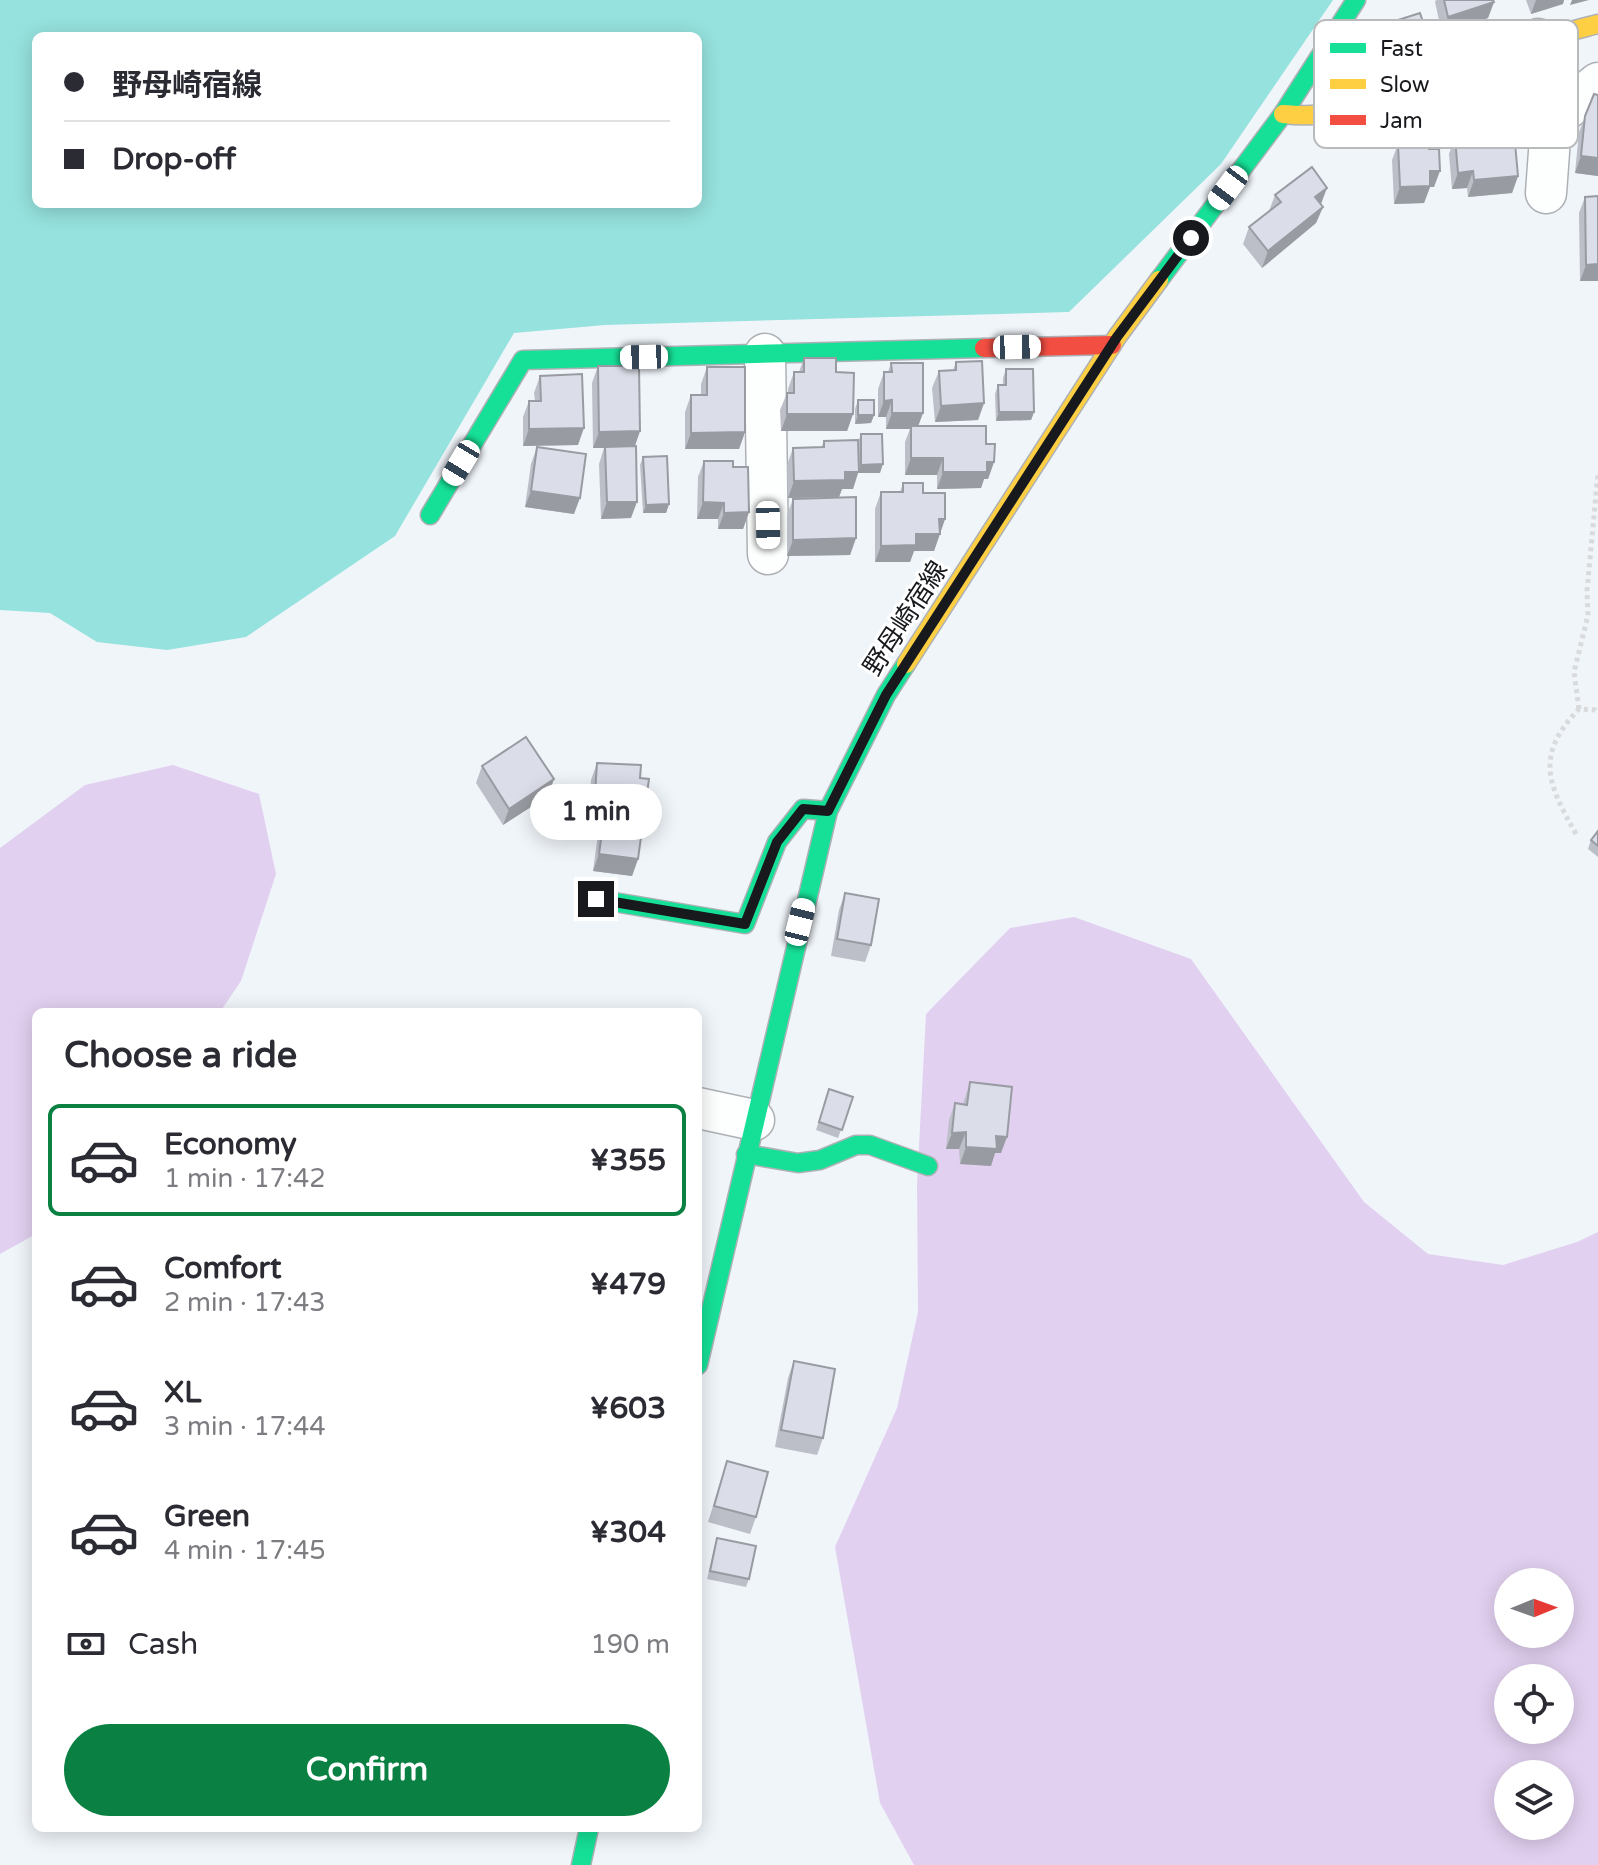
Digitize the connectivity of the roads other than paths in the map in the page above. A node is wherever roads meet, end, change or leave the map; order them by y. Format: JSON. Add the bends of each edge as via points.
{"nodes":[{"id":1,"x":1356,"y":0,"type":"edge"},
{"id":2,"x":1343,"y":20,"type":"edge"},
{"id":3,"x":1598,"y":24,"type":"edge"},
{"id":4,"x":1578,"y":29,"type":"edge"},
{"id":5,"x":1314,"y":66,"type":"edge"},
{"id":6,"x":1598,"y":83,"type":"edge"},
{"id":7,"x":1578,"y":100,"type":"edge"},
{"id":8,"x":1283,"y":114,"type":"junction"},
{"id":9,"x":1314,"y":117,"type":"edge"},
{"id":10,"x":1549,"y":148,"type":"edge"},
{"id":11,"x":1546,"y":193,"type":"dead end"},
{"id":12,"x":1112,"y":345,"type":"junction"},
{"id":13,"x":765,"y":354,"type":"junction"},
{"id":14,"x":430,"y":515,"type":"dead end"},
{"id":15,"x":768,"y":554,"type":"dead end"},
{"id":16,"x":828,"y":811,"type":"junction"},
{"id":17,"x":596,"y":899,"type":"dead end"},
{"id":18,"x":702,"y":1110,"type":"edge"},
{"id":19,"x":750,"y":1137,"type":"junction"},
{"id":20,"x":928,"y":1166,"type":"dead end"},
{"id":21,"x":702,"y":1347,"type":"edge"},
{"id":22,"x":588,"y":1832,"type":"edge"},
{"id":23,"x":581,"y":1865,"type":"edge"}],
"edges":[{"from":1,"to":2,"type":"main road","name":"野母崎宿線"},
{"from":3,"to":4,"type":"main road"},
{"from":5,"to":8,"type":"main road","name":"野母崎宿線"},
{"from":6,"to":7,"type":"street"},
{"from":8,"to":9,"type":"main road"},
{"from":8,"to":12,"type":"main road","name":"野母崎宿線"},
{"from":10,"to":11,"type":"street"},
{"from":12,"to":13,"type":"main road"},
{"from":12,"to":16,"type":"main road","name":"野母崎宿線","via":[[886,695]]},
{"from":13,"to":14,"type":"main road","via":[[523,360]]},
{"from":13,"to":15,"type":"street"},
{"from":16,"to":17,"type":"main road","via":[[803,809],[777,842],[745,924]]},
{"from":16,"to":19,"type":"main road","name":"野母崎宿線"},
{"from":18,"to":19,"type":"street"},
{"from":19,"to":20,"type":"main road","via":[[798,1163],[870,1145]]},
{"from":19,"to":21,"type":"main road","name":"野母崎宿線"},
{"from":22,"to":23,"type":"main road"}]}
